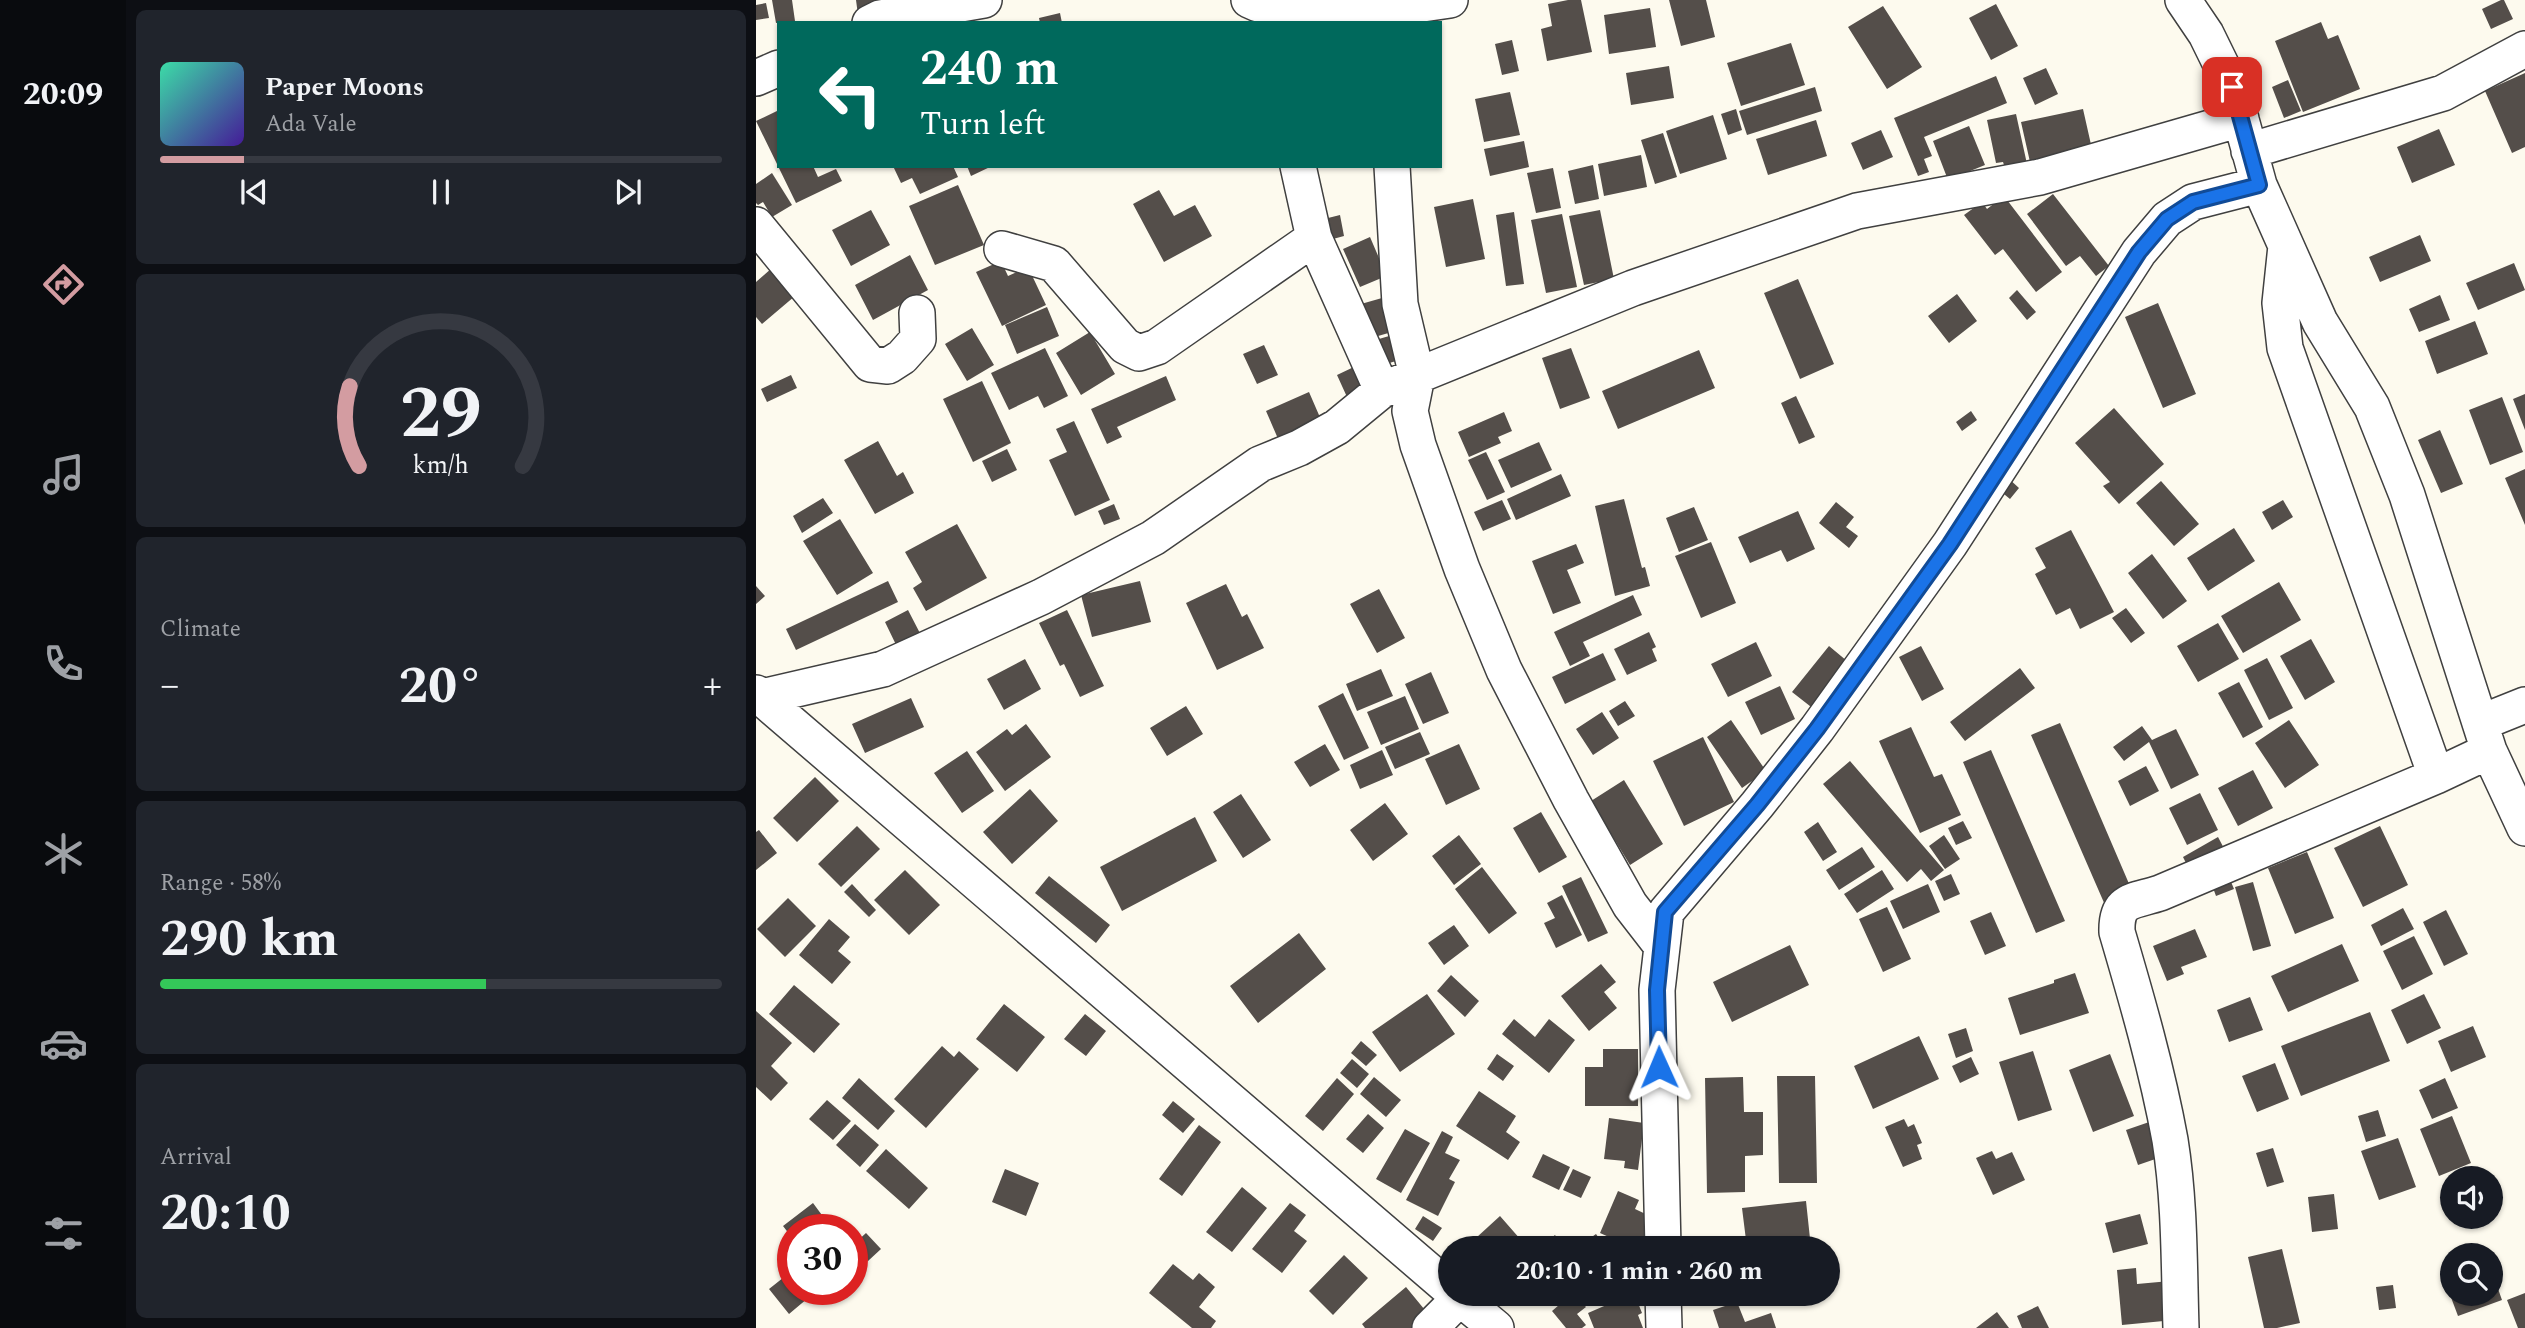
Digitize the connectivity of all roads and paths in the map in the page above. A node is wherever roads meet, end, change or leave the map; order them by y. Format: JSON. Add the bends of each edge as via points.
{"nodes":[{"id":1,"x":984,"y":0,"type":"edge"},
{"id":2,"x":1249,"y":0,"type":"edge"},
{"id":3,"x":1450,"y":0,"type":"edge"},
{"id":4,"x":2183,"y":0,"type":"edge"},
{"id":5,"x":1413,"y":9,"type":"edge"},
{"id":6,"x":874,"y":21,"type":"edge"},
{"id":7,"x":2525,"y":49,"type":"edge"},
{"id":8,"x":777,"y":69,"type":"edge"},
{"id":9,"x":756,"y":78,"type":"edge"},
{"id":10,"x":2245,"y":135,"type":"junction"},
{"id":11,"x":1298,"y":168,"type":"edge"},
{"id":12,"x":1392,"y":168,"type":"edge"},
{"id":13,"x":2259,"y":185,"type":"junction"},
{"id":14,"x":756,"y":225,"type":"edge"},
{"id":15,"x":1314,"y":238,"type":"junction"},
{"id":16,"x":2286,"y":245,"type":"junction"},
{"id":17,"x":1002,"y":249,"type":"dead end"},
{"id":18,"x":917,"y":313,"type":"dead end"},
{"id":19,"x":1417,"y":376,"type":"junction"},
{"id":20,"x":1382,"y":390,"type":"junction"},
{"id":21,"x":759,"y":695,"type":"edge"},
{"id":22,"x":2525,"y":705,"type":"edge"},
{"id":23,"x":2485,"y":737,"type":"junction"},
{"id":24,"x":2435,"y":776,"type":"junction"},
{"id":25,"x":2525,"y":828,"type":"edge"},
{"id":26,"x":1661,"y":945,"type":"junction"},
{"id":27,"x":1662,"y":1236,"type":"edge"},
{"id":28,"x":1438,"y":1279,"type":"edge"},
{"id":29,"x":1446,"y":1306,"type":"edge"},
{"id":30,"x":1469,"y":1306,"type":"edge"},
{"id":31,"x":1664,"y":1306,"type":"edge"},
{"id":32,"x":1430,"y":1328,"type":"edge"},
{"id":33,"x":1496,"y":1328,"type":"edge"},
{"id":34,"x":1664,"y":1328,"type":"edge"},
{"id":35,"x":2181,"y":1328,"type":"edge"}],
"edges":[{"from":1,"to":6,"type":"street"},
{"from":2,"to":5,"type":"street","via":[[1258,4]]},
{"from":3,"to":5,"type":"street"},
{"from":4,"to":10,"type":"street","via":[[2232,87]]},
{"from":7,"to":10,"type":"street","via":[[2444,93]]},
{"from":8,"to":9,"type":"street"},
{"from":10,"to":13,"type":"street"},
{"from":10,"to":19,"type":"street","via":[[1857,211],[1633,288]]},
{"from":11,"to":15,"type":"street"},
{"from":12,"to":19,"type":"street","via":[[1400,304]]},
{"from":13,"to":16,"type":"street"},
{"from":13,"to":26,"type":"street","via":[[2193,202],[2167,219],[2139,252],[1950,544],[1817,729],[1665,912]]},
{"from":14,"to":18,"type":"street","via":[[870,363],[888,366],[910,348],[918,339]]},
{"from":15,"to":17,"type":"street","via":[[1157,347],[1139,353],[1125,346],[1054,264]]},
{"from":15,"to":20,"type":"street"},
{"from":16,"to":23,"type":"street","via":[[2320,322],[2372,407],[2407,495]]},
{"from":16,"to":24,"type":"street","via":[[2280,303],[2285,348]]},
{"from":19,"to":20,"type":"street"},
{"from":19,"to":26,"type":"street","via":[[1410,411],[1418,445],[1504,670],[1630,905]]},
{"from":20,"to":21,"type":"street","via":[[1337,427],[1260,464],[1153,538],[1041,597],[883,669]]},
{"from":21,"to":28,"type":"street"},
{"from":22,"to":23,"type":"street"},
{"from":23,"to":24,"type":"street"},
{"from":23,"to":25,"type":"street"},
{"from":24,"to":35,"type":"street","via":[[2124,905],[2116,915],[2170,1142]]},
{"from":26,"to":27,"type":"street","via":[[1657,990]]},
{"from":29,"to":32,"type":"street"},
{"from":30,"to":33,"type":"street"},
{"from":31,"to":34,"type":"street"}]}
